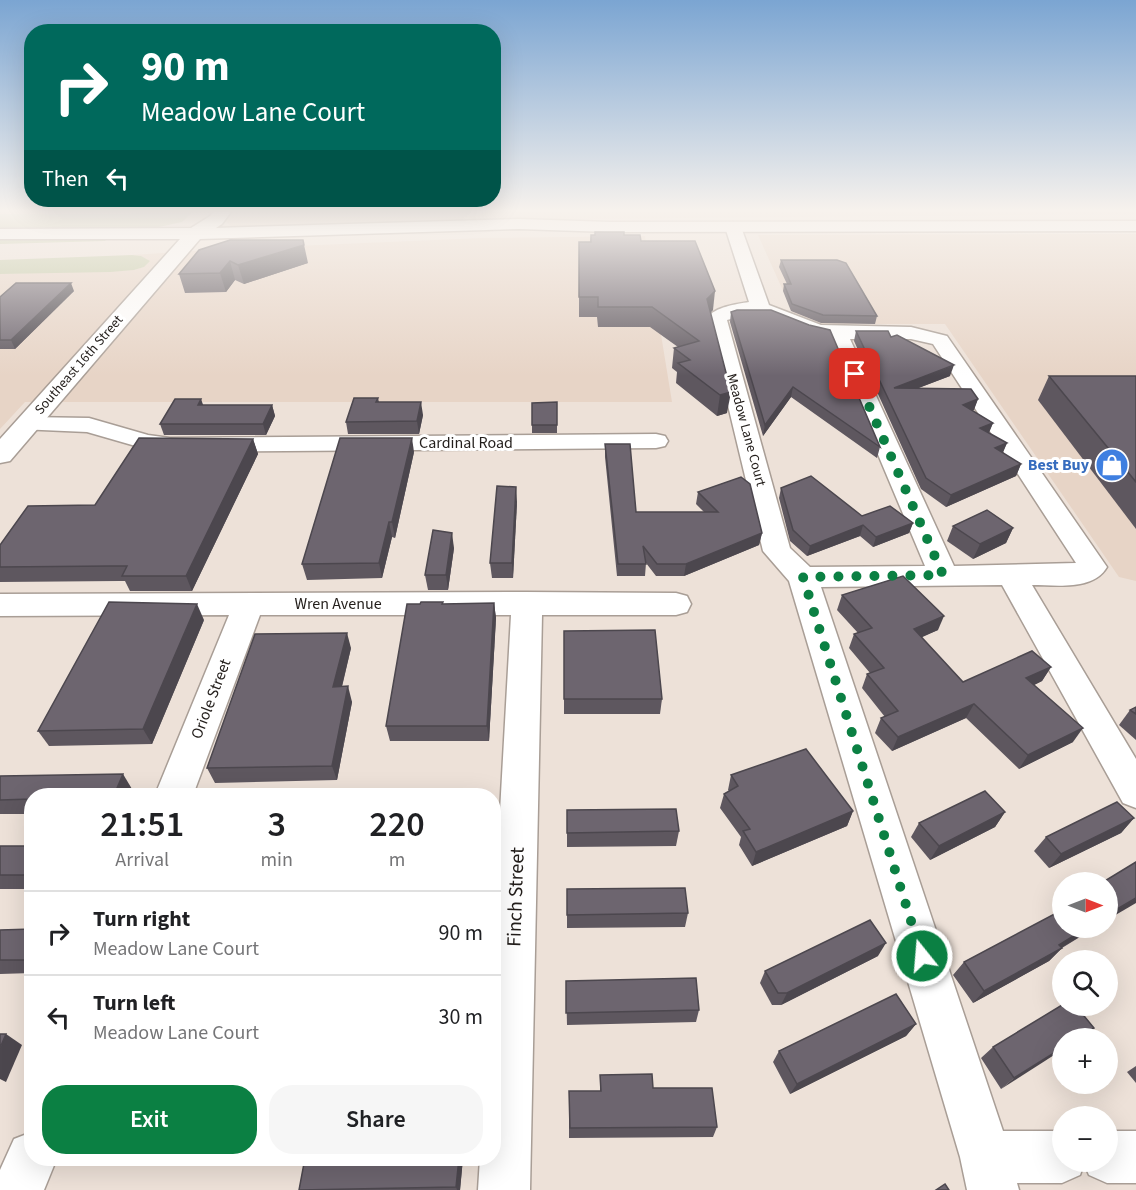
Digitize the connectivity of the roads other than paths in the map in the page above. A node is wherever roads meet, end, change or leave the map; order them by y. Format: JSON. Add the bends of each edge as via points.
{"nodes":[{"id":1,"x":167,"y":265,"type":"edge"},
{"id":2,"x":746,"y":265,"type":"edge"},
{"id":3,"x":761,"y":309,"type":"junction"},
{"id":4,"x":837,"y":333,"type":"junction"},
{"id":5,"x":27,"y":424,"type":"junction"},
{"id":6,"x":656,"y":441,"type":"dead end"},
{"id":7,"x":0,"y":455,"type":"edge"},
{"id":8,"x":943,"y":575,"type":"junction"},
{"id":9,"x":1011,"y":575,"type":"junction"},
{"id":10,"x":803,"y":577,"type":"junction"},
{"id":11,"x":528,"y":603,"type":"junction"},
{"id":12,"x":249,"y":604,"type":"junction"},
{"id":13,"x":676,"y":604,"type":"dead end"},
{"id":14,"x":0,"y":605,"type":"edge"},
{"id":15,"x":177,"y":788,"type":"edge"},
{"id":16,"x":1136,"y":792,"type":"edge"},
{"id":17,"x":1118,"y":1157,"type":"edge"},
{"id":18,"x":1136,"y":1157,"type":"edge"},
{"id":19,"x":1052,"y":1159,"type":"edge"},
{"id":20,"x":28,"y":1166,"type":"edge"},
{"id":21,"x":989,"y":1174,"type":"edge"},
{"id":22,"x":18,"y":1190,"type":"edge"},
{"id":23,"x":504,"y":1190,"type":"edge"}],
"edges":[{"from":1,"to":5,"type":"main road","name":"Southeast 16th Street"},
{"from":2,"to":3,"type":"street"},
{"from":3,"to":4,"type":"street","name":"Meadow Lane Court","via":[[819,331]]},
{"from":3,"to":10,"type":"street","name":"Meadow Lane Court","via":[[734,310],[717,318],[777,551]]},
{"from":4,"to":8,"type":"street"},
{"from":4,"to":9,"type":"street","name":"Meadow Lane Court","via":[[910,332],[940,340],[1093,567],[1077,575]]},
{"from":5,"to":6,"type":"street","name":"Cardinal Road","via":[[89,425],[170,445]]},
{"from":5,"to":7,"type":"main road","name":"Southeast 16th Street"},
{"from":8,"to":9,"type":"street","name":"Meadow Lane Court"},
{"from":8,"to":10,"type":"street","name":"Meadow Lane Court"},
{"from":9,"to":16,"type":"street"},
{"from":10,"to":21,"type":"street","name":"Meadow Lane Court"},
{"from":11,"to":12,"type":"street","name":"Wren Avenue"},
{"from":11,"to":13,"type":"street","name":"Wren Avenue"},
{"from":11,"to":23,"type":"street","name":"Finch Street"},
{"from":12,"to":14,"type":"street","name":"Wren Avenue"},
{"from":12,"to":15,"type":"street","name":"Oriole Street"},
{"from":17,"to":18,"type":"street"},
{"from":19,"to":21,"type":"street"},
{"from":20,"to":22,"type":"street"}]}
